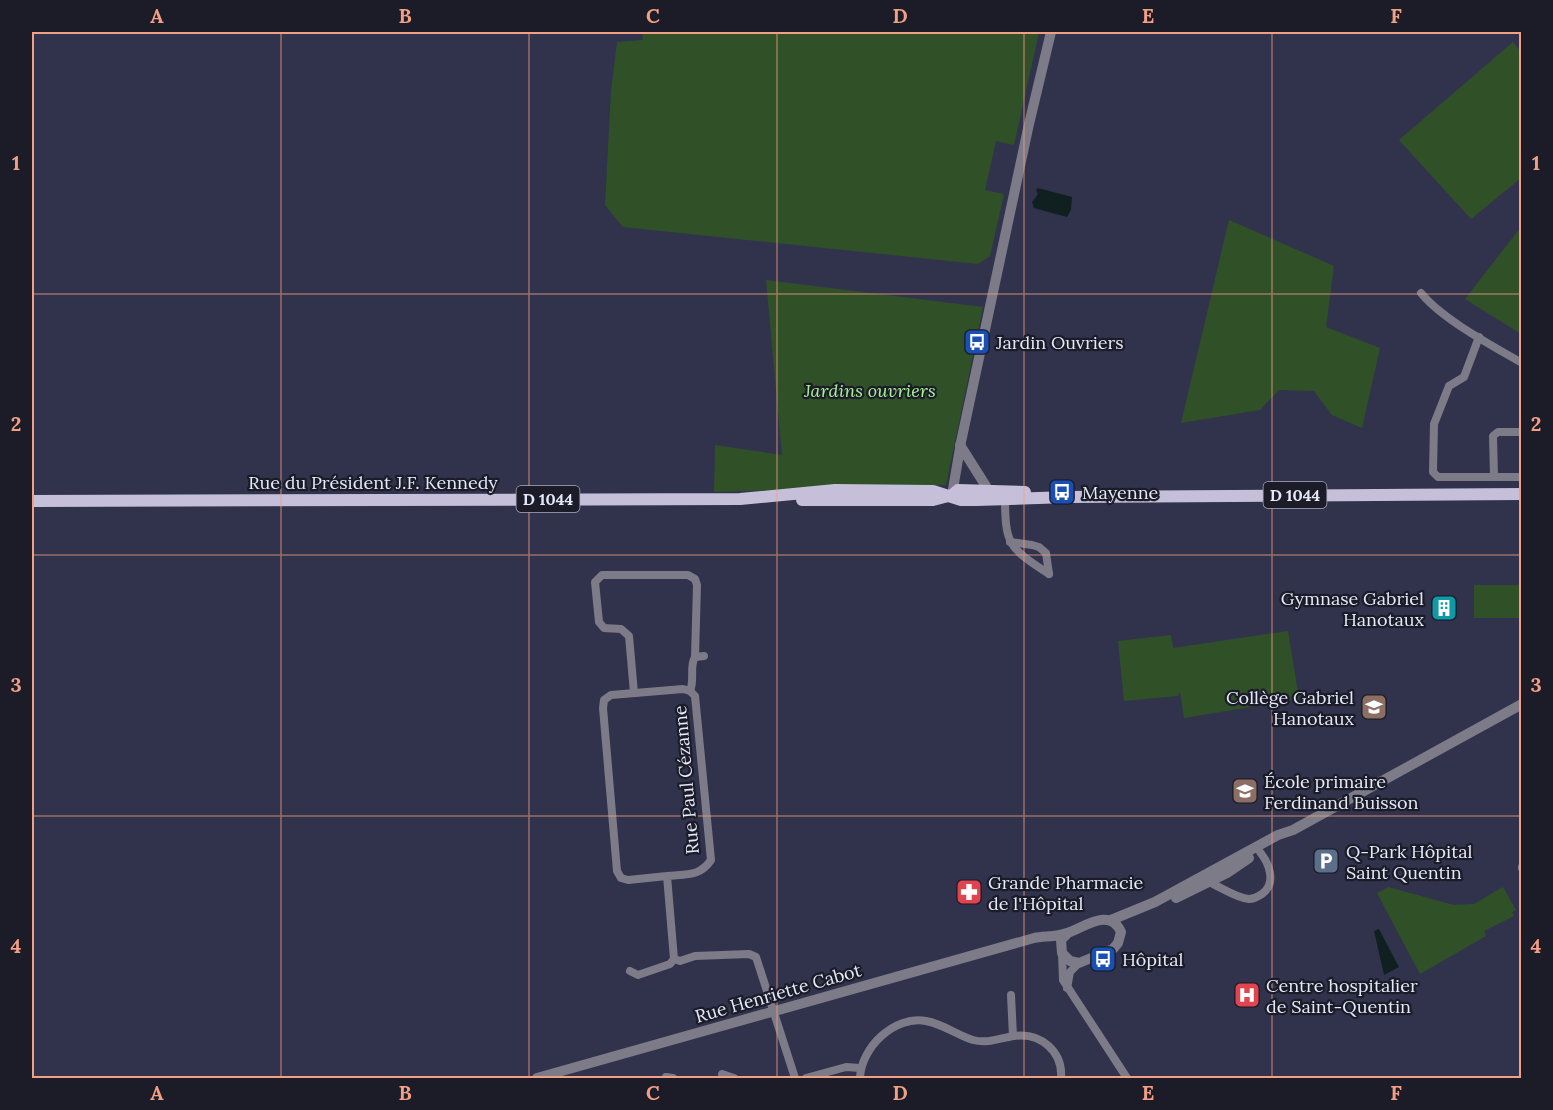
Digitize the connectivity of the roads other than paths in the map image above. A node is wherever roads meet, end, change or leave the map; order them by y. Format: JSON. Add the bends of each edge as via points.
{"nodes":[{"id":1,"x":1051,"y":32,"type":"edge"},
{"id":2,"x":1420,"y":293,"type":"dead end"},
{"id":3,"x":1479,"y":337,"type":"junction"},
{"id":4,"x":1521,"y":363,"type":"edge"},
{"id":5,"x":1521,"y":432,"type":"edge"},
{"id":6,"x":960,"y":445,"type":"junction"},
{"id":7,"x":1494,"y":477,"type":"junction"},
{"id":8,"x":1521,"y":477,"type":"edge"},
{"id":9,"x":988,"y":491,"type":"junction"},
{"id":10,"x":1521,"y":494,"type":"edge"},
{"id":11,"x":952,"y":495,"type":"junction"},
{"id":12,"x":1005,"y":496,"type":"junction"},
{"id":13,"x":32,"y":501,"type":"edge"},
{"id":14,"x":1010,"y":542,"type":"junction"},
{"id":15,"x":690,"y":691,"type":"junction"},
{"id":16,"x":634,"y":693,"type":"junction"},
{"id":17,"x":1521,"y":704,"type":"edge"},
{"id":18,"x":1293,"y":830,"type":"junction"},
{"id":19,"x":1260,"y":852,"type":"junction"},
{"id":20,"x":1243,"y":855,"type":"junction"},
{"id":21,"x":667,"y":876,"type":"junction"},
{"id":22,"x":1211,"y":881,"type":"junction"},
{"id":23,"x":1111,"y":921,"type":"junction"},
{"id":24,"x":1121,"y":932,"type":"junction"},
{"id":25,"x":1066,"y":934,"type":"junction"},
{"id":26,"x":1028,"y":940,"type":"junction"},
{"id":27,"x":1061,"y":952,"type":"junction"},
{"id":28,"x":674,"y":959,"type":"junction"},
{"id":29,"x":1078,"y":963,"type":"junction"},
{"id":30,"x":630,"y":971,"type":"dead end"},
{"id":31,"x":1067,"y":988,"type":"junction"},
{"id":32,"x":1011,"y":995,"type":"dead end"},
{"id":33,"x":775,"y":1012,"type":"junction"},
{"id":34,"x":1013,"y":1036,"type":"junction"},
{"id":35,"x":860,"y":1068,"type":"junction"},
{"id":36,"x":723,"y":1074,"type":"dead end"},
{"id":37,"x":537,"y":1078,"type":"edge"},
{"id":38,"x":734,"y":1078,"type":"edge"},
{"id":39,"x":795,"y":1078,"type":"edge"},
{"id":40,"x":806,"y":1078,"type":"edge"},
{"id":41,"x":860,"y":1078,"type":"edge"},
{"id":42,"x":1061,"y":1078,"type":"edge"},
{"id":43,"x":1127,"y":1078,"type":"edge"}],
"edges":[{"from":1,"to":6,"type":"street"},
{"from":2,"to":3,"type":"street"},
{"from":3,"to":4,"type":"street"},
{"from":3,"to":7,"type":"street","via":[[1464,377],[1449,386],[1434,424],[1433,472],[1438,477]]},
{"from":5,"to":7,"type":"street","via":[[1495,433]]},
{"from":6,"to":9,"type":"street"},
{"from":6,"to":11,"type":"street"},
{"from":7,"to":8,"type":"street"},
{"from":9,"to":11,"type":"main road","name":"Rue du Président J.F. Kennedy","number":"D 1044","via":[[958,490]]},
{"from":9,"to":12,"type":"main road","name":"Rue du Président J.F. Kennedy","number":"D 1044"},
{"from":10,"to":12,"type":"main road","name":"Rue du Président J.F. Kennedy","number":"D 1044"},
{"from":11,"to":12,"type":"main road","name":"Rue du Président J.F. Kennedy","number":"D 1044","via":[[961,500]]},
{"from":11,"to":13,"type":"main road","name":"Rue du Président J.F. Kennedy","number":"D 1044","via":[[933,491],[835,490],[750,498]]},
{"from":12,"to":14,"type":"street"},
{"from":14,"to":14,"type":"street","via":[[1039,547],[1046,553],[1049,574]]},
{"from":15,"to":16,"type":"street","name":"Rue Paul Cézanne"},
{"from":15,"to":16,"type":"street","via":[[694,682],[692,662],[699,657],[695,579],[688,575],[602,575],[595,582],[599,622],[604,628],[621,629],[629,636]]},
{"from":15,"to":21,"type":"street","name":"Rue Paul Cézanne","via":[[695,696],[711,860],[698,873]]},
{"from":16,"to":21,"type":"street","name":"Rue Paul Cézanne","via":[[610,695],[604,700],[617,871],[628,880]]},
{"from":17,"to":18,"type":"street"},
{"from":18,"to":19,"type":"street"},
{"from":18,"to":20,"type":"street"},
{"from":19,"to":22,"type":"street"},
{"from":19,"to":22,"type":"street","via":[[1272,876],[1266,891],[1257,897],[1244,898]]},
{"from":20,"to":22,"type":"street","via":[[1210,877]]},
{"from":20,"to":23,"type":"street"},
{"from":21,"to":28,"type":"street"},
{"from":22,"to":24,"type":"street","via":[[1133,919]]},
{"from":23,"to":24,"type":"street"},
{"from":23,"to":25,"type":"street","name":"Rue Henriette Cabot","via":[[1101,920]]},
{"from":24,"to":29,"type":"street","via":[[1113,949]]},
{"from":25,"to":26,"type":"street","name":"Rue Henriette Cabot"},
{"from":25,"to":27,"type":"street","via":[[1061,940]]},
{"from":26,"to":27,"type":"street","via":[[1045,942]]},
{"from":26,"to":33,"type":"street","name":"Rue Henriette Cabot"},
{"from":27,"to":29,"type":"street"},
{"from":27,"to":31,"type":"street"},
{"from":28,"to":30,"type":"street","via":[[638,975]]},
{"from":28,"to":33,"type":"street","via":[[753,955]]},
{"from":29,"to":31,"type":"street","via":[[1070,972]]},
{"from":31,"to":43,"type":"street"},
{"from":32,"to":34,"type":"street"},
{"from":33,"to":37,"type":"street","name":"Rue Henriette Cabot"},
{"from":33,"to":39,"type":"street"},
{"from":34,"to":35,"type":"street","via":[[973,1040],[939,1025],[911,1021],[880,1038]]},
{"from":34,"to":42,"type":"street","via":[[1042,1040],[1053,1049],[1059,1058]]},
{"from":35,"to":40,"type":"street","via":[[846,1067]]},
{"from":35,"to":41,"type":"street"},
{"from":36,"to":38,"type":"street"}]}
